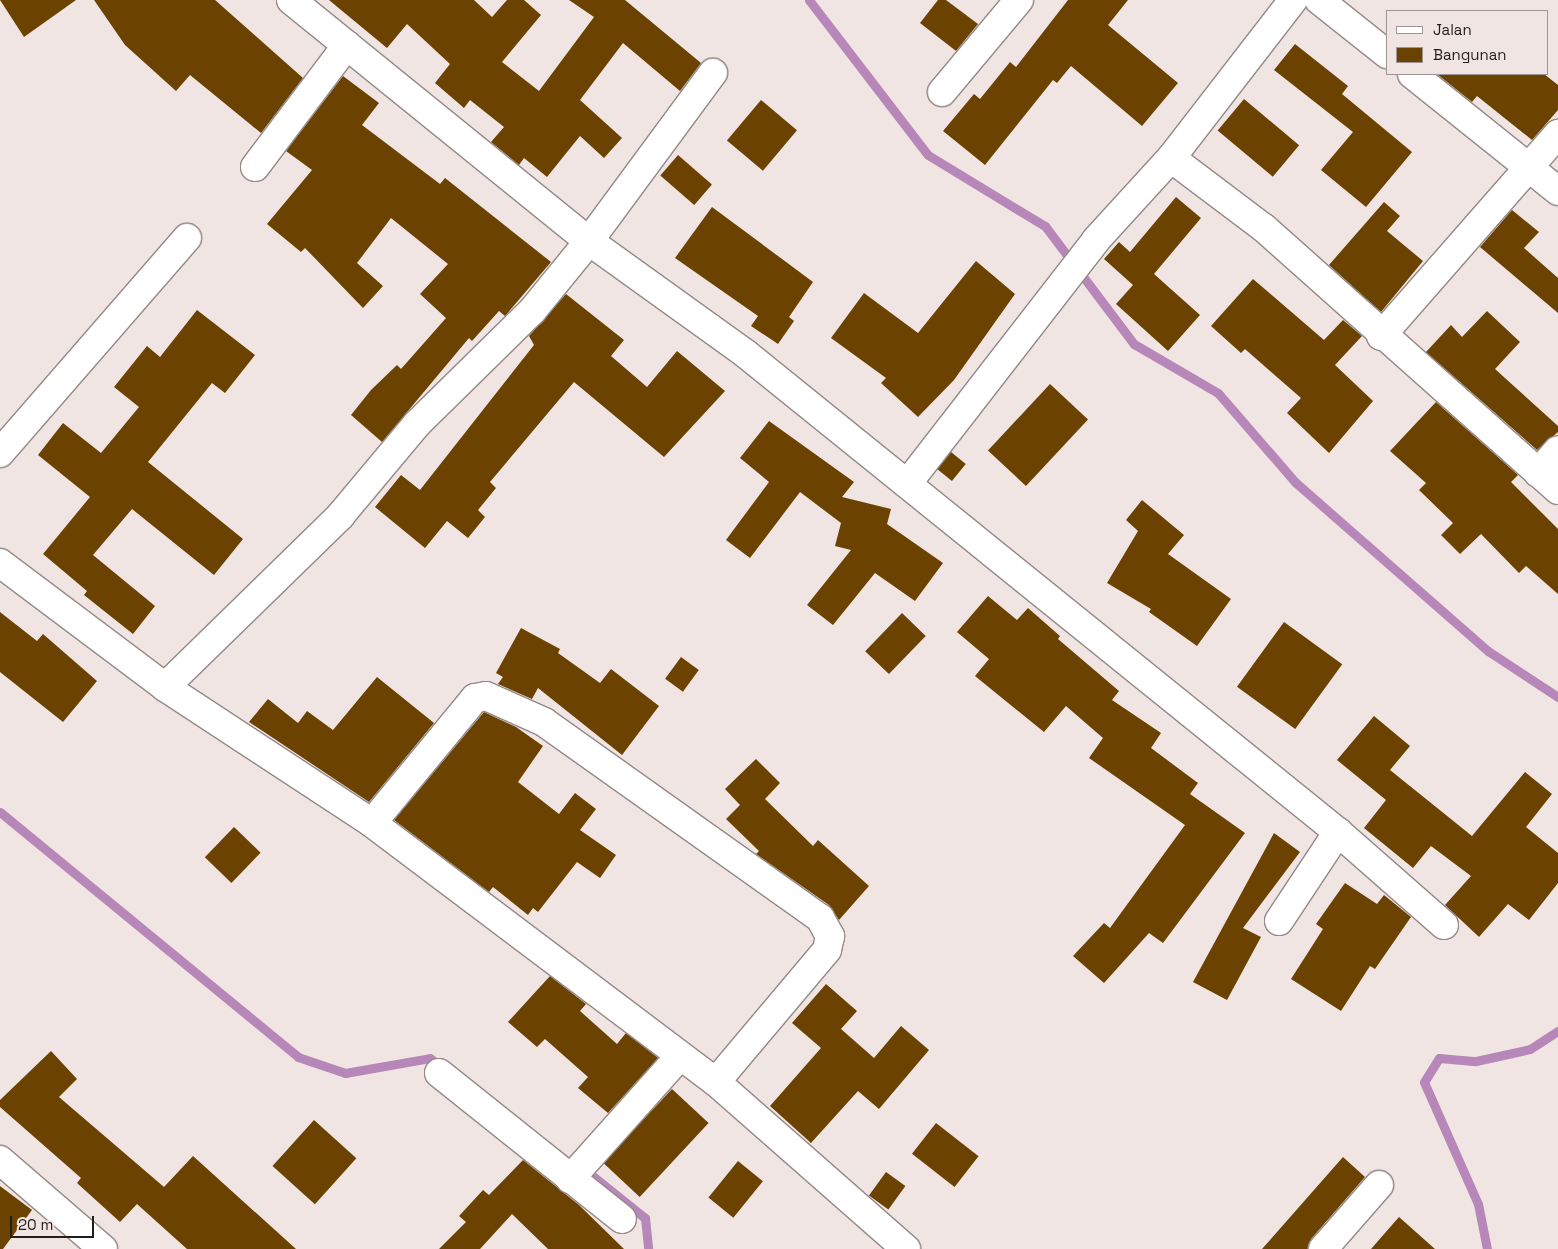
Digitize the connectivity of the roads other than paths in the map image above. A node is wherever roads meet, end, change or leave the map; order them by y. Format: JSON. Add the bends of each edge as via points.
{"nodes":[{"id":1,"x":291,"y":0,"type":"edge"},
{"id":2,"x":1020,"y":0,"type":"edge"},
{"id":3,"x":1293,"y":0,"type":"edge"},
{"id":4,"x":1319,"y":0,"type":"edge"},
{"id":5,"x":346,"y":45,"type":"junction"},
{"id":6,"x":1386,"y":53,"type":"edge"},
{"id":7,"x":712,"y":73,"type":"dead end"},
{"id":8,"x":1413,"y":75,"type":"edge"},
{"id":9,"x":942,"y":92,"type":"dead end"},
{"id":10,"x":1558,"y":134,"type":"edge"},
{"id":11,"x":1171,"y":158,"type":"junction"},
{"id":12,"x":1531,"y":167,"type":"junction"},
{"id":13,"x":255,"y":168,"type":"dead end"},
{"id":14,"x":1558,"y":191,"type":"edge"},
{"id":15,"x":188,"y":238,"type":"dead end"},
{"id":16,"x":590,"y":241,"type":"junction"},
{"id":17,"x":1381,"y":336,"type":"junction"},
{"id":18,"x":1558,"y":450,"type":"edge"},
{"id":19,"x":0,"y":453,"type":"edge"},
{"id":20,"x":1548,"y":481,"type":"edge"},
{"id":21,"x":907,"y":484,"type":"junction"},
{"id":22,"x":0,"y":563,"type":"edge"},
{"id":23,"x":165,"y":687,"type":"junction"},
{"id":24,"x":372,"y":824,"type":"junction"},
{"id":25,"x":1338,"y":832,"type":"junction"},
{"id":26,"x":1278,"y":921,"type":"dead end"},
{"id":27,"x":1444,"y":925,"type":"dead end"},
{"id":28,"x":680,"y":1056,"type":"junction"},
{"id":29,"x":439,"y":1073,"type":"dead end"},
{"id":30,"x":716,"y":1082,"type":"junction"},
{"id":31,"x":0,"y":1160,"type":"edge"},
{"id":32,"x":570,"y":1179,"type":"junction"},
{"id":33,"x":1379,"y":1186,"type":"dead end"},
{"id":34,"x":622,"y":1219,"type":"dead end"},
{"id":35,"x":103,"y":1249,"type":"edge"},
{"id":36,"x":906,"y":1249,"type":"edge"},
{"id":37,"x":1323,"y":1249,"type":"edge"}],
"edges":[{"from":1,"to":5,"type":"street"},
{"from":2,"to":9,"type":"street"},
{"from":3,"to":11,"type":"street"},
{"from":4,"to":6,"type":"street"},
{"from":5,"to":13,"type":"street"},
{"from":5,"to":16,"type":"street"},
{"from":7,"to":16,"type":"street"},
{"from":8,"to":12,"type":"street"},
{"from":10,"to":12,"type":"street"},
{"from":11,"to":17,"type":"street","via":[[1264,228]]},
{"from":11,"to":21,"type":"street","via":[[1096,240]]},
{"from":12,"to":14,"type":"street"},
{"from":12,"to":17,"type":"street"},
{"from":15,"to":19,"type":"street"},
{"from":16,"to":21,"type":"street","via":[[746,354]]},
{"from":16,"to":23,"type":"street","via":[[532,311],[417,424],[340,516]]},
{"from":17,"to":20,"type":"street"},
{"from":18,"to":20,"type":"street"},
{"from":21,"to":25,"type":"street"},
{"from":22,"to":23,"type":"street"},
{"from":23,"to":24,"type":"street"},
{"from":24,"to":28,"type":"street"},
{"from":24,"to":30,"type":"street","via":[[475,698],[486,696],[544,722],[820,918],[830,936],[827,950]]},
{"from":25,"to":26,"type":"street"},
{"from":25,"to":27,"type":"street"},
{"from":28,"to":30,"type":"street"},
{"from":28,"to":32,"type":"street"},
{"from":29,"to":32,"type":"street"},
{"from":30,"to":36,"type":"street"},
{"from":31,"to":35,"type":"street"},
{"from":32,"to":34,"type":"street"},
{"from":33,"to":37,"type":"street"}]}
